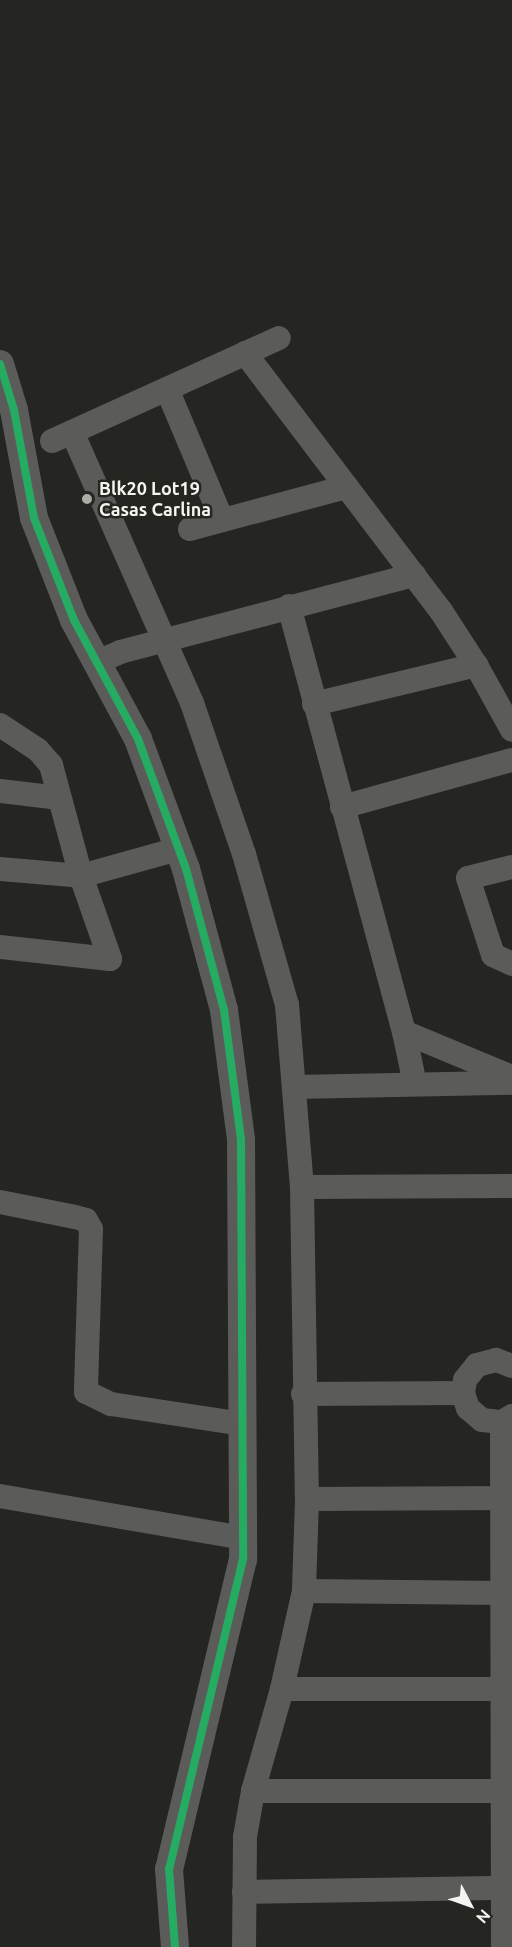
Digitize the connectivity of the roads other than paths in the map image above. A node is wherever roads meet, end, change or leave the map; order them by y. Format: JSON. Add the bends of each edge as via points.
{"nodes":[{"id":1,"x":279,"y":338,"type":"dead end"},
{"id":2,"x":245,"y":353,"type":"junction"},
{"id":3,"x":0,"y":364,"type":"edge"},
{"id":4,"x":167,"y":389,"type":"junction"},
{"id":5,"x":346,"y":487,"type":"junction"},
{"id":6,"x":222,"y":520,"type":"junction"},
{"id":7,"x":190,"y":529,"type":"dead end"},
{"id":8,"x":414,"y":575,"type":"junction"},
{"id":9,"x":289,"y":606,"type":"junction"},
{"id":10,"x":164,"y":640,"type":"junction"},
{"id":11,"x":97,"y":662,"type":"junction"},
{"id":12,"x":476,"y":665,"type":"junction"},
{"id":13,"x":314,"y":704,"type":"junction"},
{"id":14,"x":0,"y":725,"type":"edge"},
{"id":15,"x":512,"y":730,"type":"edge"},
{"id":16,"x":512,"y":760,"type":"edge"},
{"id":17,"x":0,"y":791,"type":"edge"},
{"id":18,"x":60,"y":798,"type":"junction"},
{"id":19,"x":342,"y":807,"type":"junction"},
{"id":20,"x":178,"y":849,"type":"junction"},
{"id":21,"x":512,"y":867,"type":"edge"},
{"id":22,"x":0,"y":868,"type":"edge"},
{"id":23,"x":81,"y":876,"type":"junction"},
{"id":24,"x":0,"y":947,"type":"edge"},
{"id":25,"x":512,"y":964,"type":"edge"},
{"id":26,"x":404,"y":1032,"type":"junction"},
{"id":27,"x":512,"y":1077,"type":"edge"},
{"id":28,"x":512,"y":1083,"type":"edge"},
{"id":29,"x":415,"y":1084,"type":"junction"},
{"id":30,"x":294,"y":1088,"type":"junction"},
{"id":31,"x":512,"y":1186,"type":"edge"},
{"id":32,"x":302,"y":1187,"type":"junction"},
{"id":33,"x":0,"y":1202,"type":"edge"},
{"id":34,"x":512,"y":1366,"type":"edge"},
{"id":35,"x":463,"y":1393,"type":"junction"},
{"id":36,"x":303,"y":1394,"type":"junction"},
{"id":37,"x":507,"y":1419,"type":"edge"},
{"id":38,"x":243,"y":1424,"type":"junction"},
{"id":39,"x":0,"y":1496,"type":"edge"},
{"id":40,"x":507,"y":1498,"type":"edge"},
{"id":41,"x":307,"y":1499,"type":"junction"},
{"id":42,"x":243,"y":1538,"type":"junction"},
{"id":43,"x":304,"y":1591,"type":"junction"},
{"id":44,"x":506,"y":1602,"type":"edge"},
{"id":45,"x":282,"y":1689,"type":"junction"},
{"id":46,"x":503,"y":1689,"type":"junction"},
{"id":47,"x":253,"y":1791,"type":"junction"},
{"id":48,"x":503,"y":1791,"type":"junction"},
{"id":49,"x":507,"y":1888,"type":"edge"},
{"id":50,"x":244,"y":1892,"type":"junction"},
{"id":51,"x":176,"y":1947,"type":"edge"},
{"id":52,"x":244,"y":1947,"type":"edge"},
{"id":53,"x":503,"y":1947,"type":"edge"}],
"edges":[{"from":1,"to":2,"type":"street"},
{"from":2,"to":4,"type":"street"},
{"from":2,"to":5,"type":"street"},
{"from":3,"to":11,"type":"street","via":[[14,410],[34,518],[75,620]]},
{"from":4,"to":6,"type":"street"},
{"from":4,"to":10,"type":"street","via":[[62,436]]},
{"from":5,"to":6,"type":"street"},
{"from":5,"to":8,"type":"street"},
{"from":6,"to":7,"type":"street"},
{"from":8,"to":9,"type":"street"},
{"from":8,"to":12,"type":"street"},
{"from":9,"to":10,"type":"street"},
{"from":9,"to":13,"type":"street"},
{"from":10,"to":11,"type":"street"},
{"from":10,"to":30,"type":"street","via":[[192,703],[244,854],[287,1005]]},
{"from":11,"to":20,"type":"street","via":[[138,739]]},
{"from":12,"to":13,"type":"street"},
{"from":12,"to":15,"type":"street"},
{"from":13,"to":19,"type":"street"},
{"from":14,"to":18,"type":"street","via":[[38,750],[51,765]]},
{"from":16,"to":19,"type":"street"},
{"from":17,"to":18,"type":"street"},
{"from":18,"to":23,"type":"street"},
{"from":19,"to":26,"type":"street"},
{"from":20,"to":23,"type":"street"},
{"from":20,"to":38,"type":"street","via":[[224,1010],[241,1140]]},
{"from":21,"to":25,"type":"street","via":[[468,878],[494,955]]},
{"from":22,"to":23,"type":"street"},
{"from":23,"to":24,"type":"street","via":[[110,959]]},
{"from":26,"to":27,"type":"street"},
{"from":26,"to":29,"type":"street"},
{"from":28,"to":29,"type":"street"},
{"from":29,"to":30,"type":"street"},
{"from":30,"to":32,"type":"street"},
{"from":31,"to":32,"type":"street"},
{"from":32,"to":36,"type":"street"},
{"from":33,"to":38,"type":"street","via":[[86,1220],[91,1228],[86,1392],[111,1404]]},
{"from":34,"to":35,"type":"street","via":[[496,1360],[477,1365],[465,1380]]},
{"from":35,"to":36,"type":"street"},
{"from":35,"to":37,"type":"street","via":[[474,1415],[491,1422]]},
{"from":36,"to":41,"type":"street"},
{"from":37,"to":40,"type":"street"},
{"from":38,"to":42,"type":"street"},
{"from":39,"to":42,"type":"street"},
{"from":40,"to":41,"type":"street"},
{"from":40,"to":44,"type":"street"},
{"from":41,"to":43,"type":"street"},
{"from":42,"to":51,"type":"street","via":[[243,1559],[169,1869]]},
{"from":43,"to":44,"type":"street"},
{"from":43,"to":45,"type":"street"},
{"from":44,"to":46,"type":"street"},
{"from":45,"to":46,"type":"street"},
{"from":45,"to":47,"type":"street"},
{"from":46,"to":48,"type":"street"},
{"from":47,"to":48,"type":"street"},
{"from":47,"to":50,"type":"street","via":[[245,1838]]},
{"from":48,"to":49,"type":"street"},
{"from":49,"to":50,"type":"street"},
{"from":49,"to":53,"type":"street"},
{"from":50,"to":52,"type":"street"}]}
